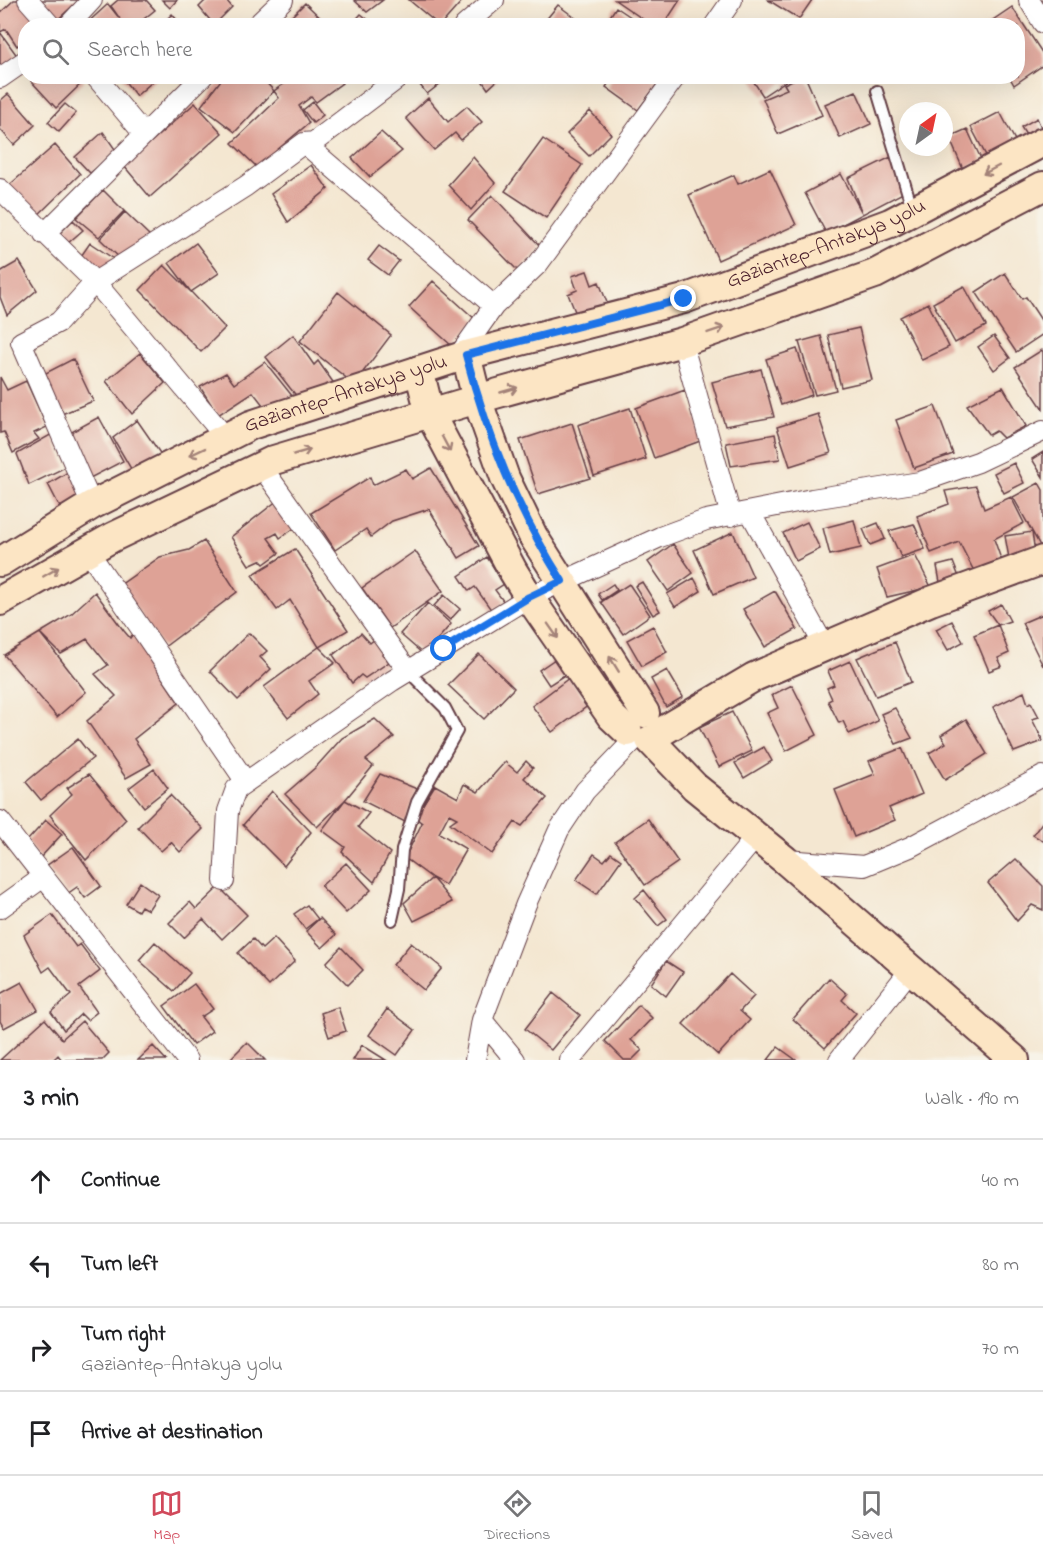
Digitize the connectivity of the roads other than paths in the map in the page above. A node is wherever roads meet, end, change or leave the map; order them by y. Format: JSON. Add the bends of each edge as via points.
{"nodes":[{"id":1,"x":28,"y":0,"type":"edge"},
{"id":2,"x":92,"y":0,"type":"edge"},
{"id":3,"x":283,"y":0,"type":"edge"},
{"id":4,"x":494,"y":0,"type":"edge"},
{"id":5,"x":732,"y":0,"type":"edge"},
{"id":6,"x":1029,"y":0,"type":"edge"},
{"id":7,"x":44,"y":18,"type":"edge"},
{"id":8,"x":75,"y":18,"type":"edge"},
{"id":9,"x":264,"y":18,"type":"edge"},
{"id":10,"x":473,"y":18,"type":"edge"},
{"id":11,"x":720,"y":18,"type":"edge"},
{"id":12,"x":1043,"y":23,"type":"edge"},
{"id":13,"x":18,"y":66,"type":"edge"},
{"id":14,"x":0,"y":78,"type":"edge"},
{"id":15,"x":102,"y":84,"type":"edge"},
{"id":16,"x":195,"y":84,"type":"edge"},
{"id":17,"x":390,"y":84,"type":"edge"},
{"id":18,"x":670,"y":84,"type":"edge"},
{"id":19,"x":877,"y":91,"type":"dead end"},
{"id":20,"x":144,"y":133,"type":"junction"},
{"id":21,"x":1043,"y":142,"type":"edge"},
{"id":22,"x":304,"y":143,"type":"junction"},
{"id":23,"x":1043,"y":186,"type":"edge"},
{"id":24,"x":0,"y":189,"type":"edge"},
{"id":25,"x":913,"y":211,"type":"junction"},
{"id":26,"x":44,"y":234,"type":"junction"},
{"id":27,"x":95,"y":282,"type":"junction"},
{"id":28,"x":494,"y":306,"type":"junction"},
{"id":29,"x":682,"y":342,"type":"junction"},
{"id":30,"x":461,"y":356,"type":"junction"},
{"id":31,"x":419,"y":370,"type":"junction"},
{"id":32,"x":477,"y":399,"type":"junction"},
{"id":33,"x":430,"y":414,"type":"junction"},
{"id":34,"x":1043,"y":431,"type":"edge"},
{"id":35,"x":226,"y":438,"type":"junction"},
{"id":36,"x":261,"y":466,"type":"junction"},
{"id":37,"x":92,"y":505,"type":"junction"},
{"id":38,"x":741,"y":514,"type":"junction"},
{"id":39,"x":7,"y":551,"type":"edge"},
{"id":40,"x":88,"y":551,"type":"junction"},
{"id":41,"x":1043,"y":560,"type":"edge"},
{"id":42,"x":562,"y":581,"type":"junction"},
{"id":43,"x":529,"y":597,"type":"junction"},
{"id":44,"x":0,"y":601,"type":"edge"},
{"id":45,"x":825,"y":647,"type":"junction"},
{"id":46,"x":408,"y":671,"type":"junction"},
{"id":47,"x":644,"y":732,"type":"junction"},
{"id":48,"x":1043,"y":776,"type":"edge"},
{"id":49,"x":246,"y":782,"type":"junction"},
{"id":50,"x":0,"y":821,"type":"edge"},
{"id":51,"x":755,"y":838,"type":"junction"},
{"id":52,"x":785,"y":860,"type":"junction"},
{"id":53,"x":42,"y":878,"type":"junction"},
{"id":54,"x":224,"y":881,"type":"dead end"},
{"id":55,"x":0,"y":908,"type":"edge"},
{"id":56,"x":392,"y":921,"type":"dead end"},
{"id":57,"x":911,"y":969,"type":"junction"},
{"id":58,"x":482,"y":1020,"type":"junction"},
{"id":59,"x":473,"y":1056,"type":"edge"},
{"id":60,"x":187,"y":1060,"type":"edge"},
{"id":61,"x":515,"y":1060,"type":"edge"},
{"id":62,"x":570,"y":1060,"type":"edge"},
{"id":63,"x":839,"y":1060,"type":"edge"},
{"id":64,"x":1015,"y":1060,"type":"edge"}],
"edges":[{"from":1,"to":7,"type":"street"},
{"from":2,"to":8,"type":"street"},
{"from":3,"to":9,"type":"street"},
{"from":4,"to":10,"type":"street"},
{"from":5,"to":11,"type":"street"},
{"from":6,"to":12,"type":"street"},
{"from":13,"to":14,"type":"street"},
{"from":15,"to":20,"type":"street"},
{"from":16,"to":20,"type":"street"},
{"from":17,"to":22,"type":"street","via":[[314,142]]},
{"from":18,"to":28,"type":"street","via":[[538,264]]},
{"from":19,"to":25,"type":"lane"},
{"from":20,"to":26,"type":"street"},
{"from":21,"to":25,"type":"main road","name":"Gaziantep-Antakya yolu","one_way":true},
{"from":22,"to":27,"type":"street","via":[[246,186]]},
{"from":22,"to":28,"type":"street"},
{"from":29,"to":23,"type":"main road","name":"Gaziantep-Antakya yolu","one_way":true,"via":[[874,274]]},
{"from":24,"to":26,"type":"street"},
{"from":25,"to":30,"type":"main road","name":"Gaziantep-Antakya yolu","via":[[684,299]]},
{"from":26,"to":27,"type":"street"},
{"from":27,"to":35,"type":"street"},
{"from":27,"to":37,"type":"street","via":[[59,322],[21,342]]},
{"from":28,"to":30,"type":"street"},
{"from":32,"to":29,"type":"main road","name":"Gaziantep-Antakya yolu","one_way":true},
{"from":29,"to":38,"type":"street"},
{"from":30,"to":31,"type":"main road","name":"Gaziantep-Antakya yolu"},
{"from":30,"to":32,"type":"main road"},
{"from":31,"to":33,"type":"main road"},
{"from":31,"to":35,"type":"main road","name":"Gaziantep-Antakya yolu","via":[[251,425]]},
{"from":32,"to":33,"type":"main road","name":"Gaziantep-Antakya yolu"},
{"from":32,"to":42,"type":"main road","via":[[505,478],[533,536]]},
{"from":36,"to":33,"type":"main road","name":"Gaziantep-Antakya yolu","one_way":true},
{"from":33,"to":43,"type":"main road","one_way":true},
{"from":34,"to":38,"type":"street","via":[[978,462],[920,482]]},
{"from":35,"to":37,"type":"main road","name":"Gaziantep-Antakya yolu","one_way":true},
{"from":36,"to":40,"type":"main road","name":"Gaziantep-Antakya yolu"},
{"from":36,"to":46,"type":"street"},
{"from":37,"to":39,"type":"main road","name":"Gaziantep-Antakya yolu"},
{"from":38,"to":42,"type":"street","via":[[706,520],[660,537]]},
{"from":38,"to":45,"type":"street"},
{"from":44,"to":40,"type":"main road","name":"Gaziantep-Antakya yolu","one_way":true},
{"from":40,"to":49,"type":"street"},
{"from":41,"to":45,"type":"main road","via":[[931,601]]},
{"from":42,"to":43,"type":"street"},
{"from":47,"to":42,"type":"main road","one_way":true},
{"from":43,"to":46,"type":"street"},
{"from":43,"to":47,"type":"main road","one_way":true,"via":[[612,716]]},
{"from":45,"to":47,"type":"main road","via":[[754,677]]},
{"from":46,"to":49,"type":"street"},
{"from":46,"to":56,"type":"lane","via":[[445,708],[457,731],[417,802],[402,850]]},
{"from":47,"to":51,"type":"main road","via":[[695,787]]},
{"from":47,"to":58,"type":"street","via":[[585,791],[559,830]]},
{"from":48,"to":52,"type":"street","via":[[910,848],[864,866]]},
{"from":49,"to":54,"type":"street","via":[[236,789],[228,811]]},
{"from":50,"to":53,"type":"street"},
{"from":51,"to":52,"type":"main road"},
{"from":51,"to":62,"type":"street"},
{"from":52,"to":57,"type":"main road"},
{"from":53,"to":55,"type":"street"},
{"from":53,"to":60,"type":"street"},
{"from":57,"to":63,"type":"street"},
{"from":57,"to":64,"type":"main road"},
{"from":58,"to":59,"type":"street"},
{"from":58,"to":61,"type":"street"}]}
